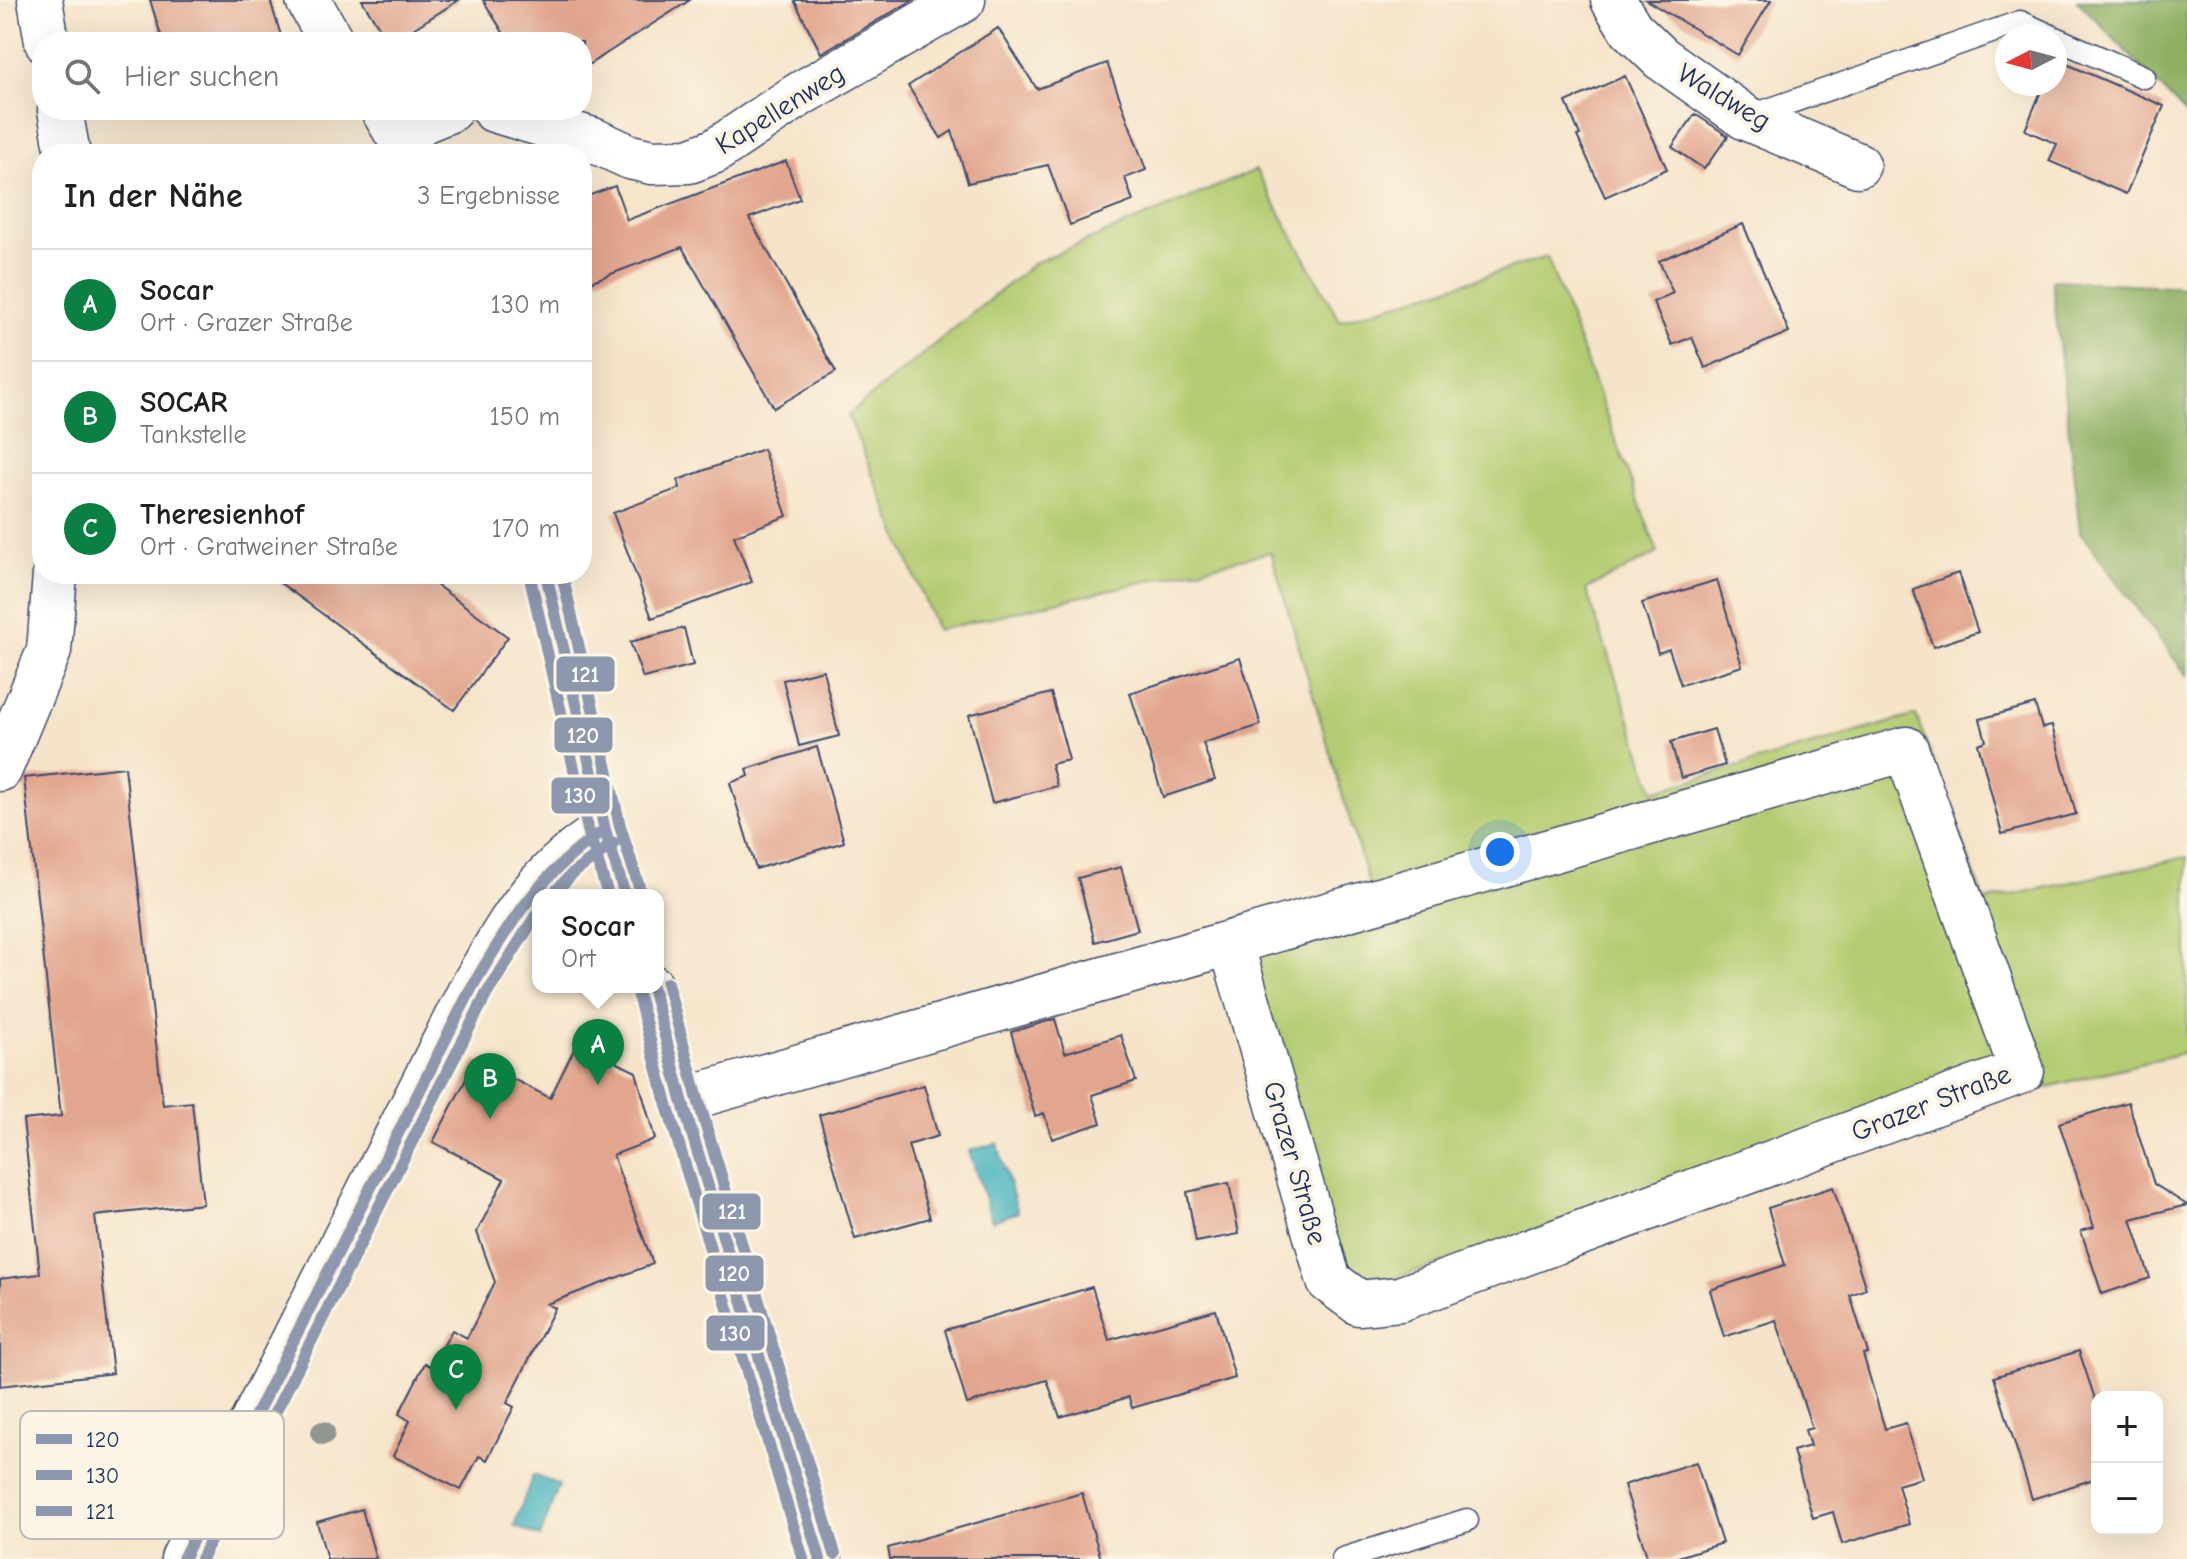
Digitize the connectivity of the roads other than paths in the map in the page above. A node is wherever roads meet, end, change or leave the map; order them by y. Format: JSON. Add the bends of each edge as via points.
{"nodes":[{"id":1,"x":40,"y":0,"type":"edge"},
{"id":2,"x":308,"y":0,"type":"edge"},
{"id":3,"x":963,"y":0,"type":"edge"},
{"id":4,"x":1613,"y":0,"type":"edge"},
{"id":5,"x":1995,"y":31,"type":"edge"},
{"id":6,"x":45,"y":32,"type":"edge"},
{"id":7,"x":326,"y":32,"type":"edge"},
{"id":8,"x":2067,"y":43,"type":"edge"},
{"id":9,"x":2144,"y":77,"type":"dead end"},
{"id":10,"x":1746,"y":118,"type":"junction"},
{"id":11,"x":62,"y":120,"type":"edge"},
{"id":12,"x":425,"y":120,"type":"edge"},
{"id":13,"x":527,"y":120,"type":"edge"},
{"id":14,"x":397,"y":134,"type":"edge"},
{"id":15,"x":66,"y":144,"type":"edge"},
{"id":16,"x":1858,"y":165,"type":"dead end"},
{"id":17,"x":54,"y":584,"type":"edge"},
{"id":18,"x":548,"y":584,"type":"edge"},
{"id":19,"x":0,"y":769,"type":"edge"},
{"id":20,"x":605,"y":830,"type":"junction"},
{"id":21,"x":535,"y":889,"type":"edge"},
{"id":22,"x":623,"y":889,"type":"edge"},
{"id":23,"x":532,"y":892,"type":"edge"},
{"id":24,"x":1231,"y":943,"type":"junction"},
{"id":25,"x":654,"y":993,"type":"edge"},
{"id":26,"x":682,"y":1100,"type":"junction"},
{"id":27,"x":258,"y":1411,"type":"edge"},
{"id":28,"x":1467,"y":1520,"type":"dead end"},
{"id":29,"x":193,"y":1539,"type":"edge"},
{"id":30,"x":183,"y":1559,"type":"edge"},
{"id":31,"x":820,"y":1559,"type":"edge"},
{"id":32,"x":1343,"y":1559,"type":"edge"}],
"edges":[{"from":1,"to":6,"type":"street"},
{"from":2,"to":7,"type":"street"},
{"from":3,"to":13,"type":"street","name":"Kapellenweg","via":[[800,94],[715,151],[689,161],[630,157]]},
{"from":4,"to":10,"type":"street","name":"Waldweg","via":[[1631,29],[1661,58]]},
{"from":5,"to":10,"type":"lane"},
{"from":8,"to":9,"type":"lane"},
{"from":10,"to":16,"type":"street","name":"Waldweg"},
{"from":11,"to":15,"type":"street"},
{"from":12,"to":14,"type":"street"},
{"from":17,"to":19,"type":"street","via":[[49,651]]},
{"from":18,"to":20,"type":"street"},
{"from":20,"to":21,"type":"street","via":[[577,847]]},
{"from":20,"to":22,"type":"street"},
{"from":23,"to":27,"type":"street","via":[[472,987]]},
{"from":24,"to":24,"type":"street","name":"Grazer Straße","via":[[1906,749],[2022,1071],[1400,1299],[1359,1303],[1329,1281]]},
{"from":24,"to":26,"type":"street","name":"Grazer Straße"},
{"from":25,"to":26,"type":"street"},
{"from":26,"to":31,"type":"street"},
{"from":28,"to":32,"type":"lane"},
{"from":29,"to":30,"type":"street"}]}
